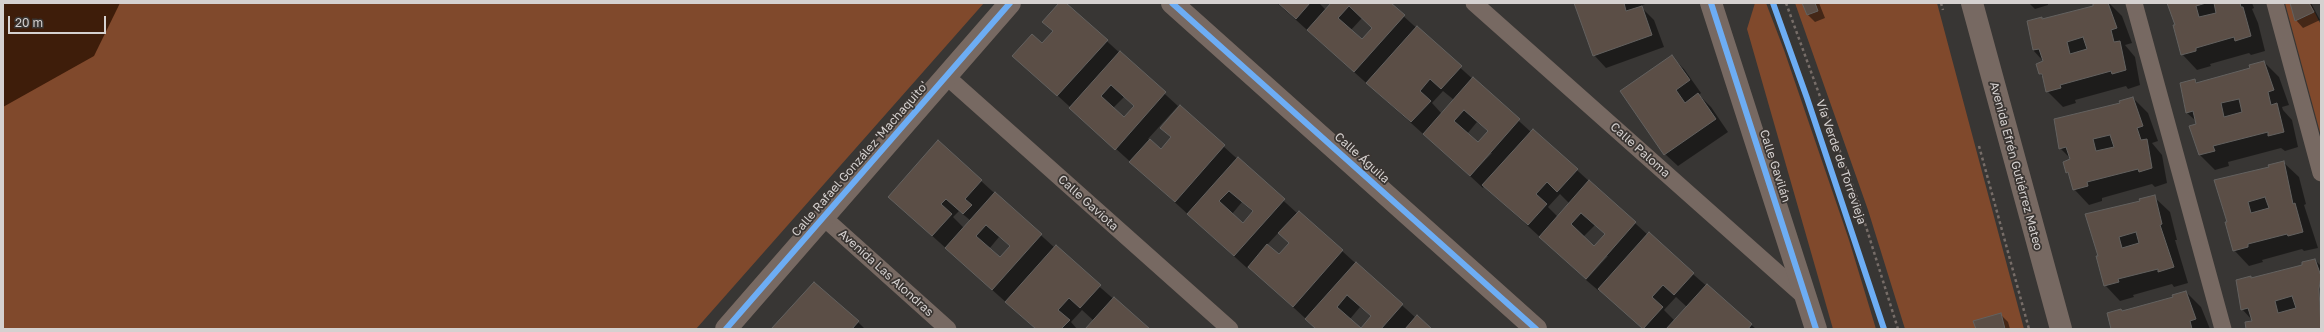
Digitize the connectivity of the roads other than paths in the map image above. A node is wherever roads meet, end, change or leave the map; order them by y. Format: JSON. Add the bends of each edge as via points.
{"nodes":[{"id":1,"x":1010,"y":3,"type":"edge"},
{"id":2,"x":1172,"y":3,"type":"edge"},
{"id":3,"x":1474,"y":3,"type":"edge"},
{"id":4,"x":1972,"y":3,"type":"edge"},
{"id":5,"x":2134,"y":3,"type":"edge"},
{"id":6,"x":2275,"y":3,"type":"edge"},
{"id":7,"x":1714,"y":5,"type":"edge"},
{"id":8,"x":946,"y":76,"type":"junction"},
{"id":9,"x":2321,"y":173,"type":"edge"},
{"id":10,"x":823,"y":217,"type":"junction"},
{"id":11,"x":1806,"y":298,"type":"junction"},
{"id":12,"x":726,"y":329,"type":"edge"},
{"id":13,"x":948,"y":329,"type":"edge"},
{"id":14,"x":1230,"y":329,"type":"edge"},
{"id":15,"x":1536,"y":329,"type":"edge"},
{"id":16,"x":1816,"y":329,"type":"edge"},
{"id":17,"x":2061,"y":329,"type":"edge"},
{"id":18,"x":2223,"y":329,"type":"edge"}],
"edges":[{"from":1,"to":8,"type":"street","name":"Calle Rafael González 'Machaquito'"},
{"from":2,"to":15,"type":"street","name":"Calle Águila"},
{"from":3,"to":11,"type":"lane","name":"Calle Paloma"},
{"from":4,"to":17,"type":"street","name":"Avenida Efrén Gutiérrez Mateo"},
{"from":5,"to":18,"type":"lane"},
{"from":6,"to":9,"type":"lane"},
{"from":7,"to":11,"type":"street","name":"Calle Gavilán"},
{"from":8,"to":10,"type":"street","name":"Calle Rafael González 'Machaquito'"},
{"from":8,"to":14,"type":"lane","name":"Calle Gaviota"},
{"from":10,"to":12,"type":"street","name":"Calle Rafael González 'Machaquito'"},
{"from":10,"to":13,"type":"lane","name":"Avenida Las Alondras"},
{"from":11,"to":16,"type":"street","name":"Calle Gavilán"}]}
